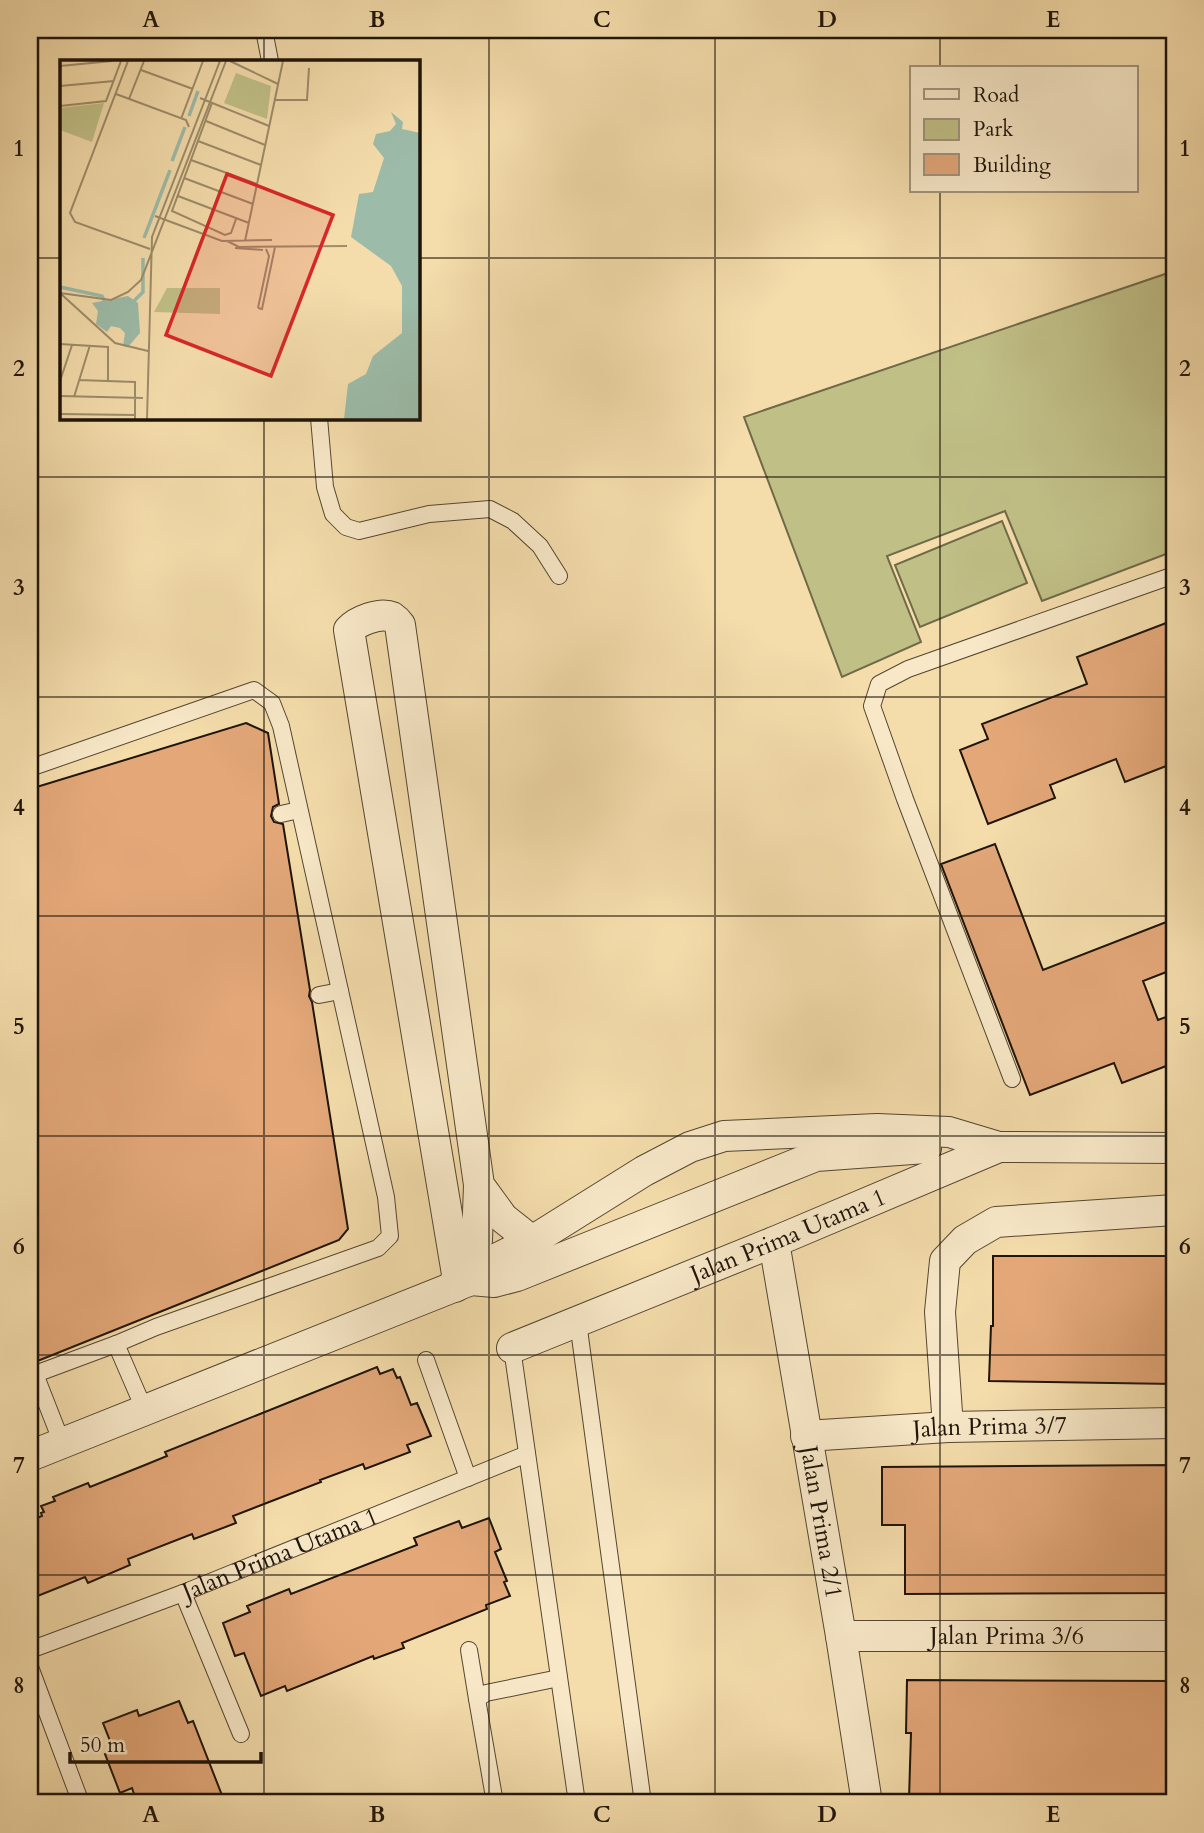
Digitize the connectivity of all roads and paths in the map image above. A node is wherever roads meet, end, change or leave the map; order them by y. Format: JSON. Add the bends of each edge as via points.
{"nodes":[{"id":1,"x":264,"y":30,"type":"edge"},
{"id":2,"x":270,"y":60,"type":"edge"},
{"id":3,"x":319,"y":420,"type":"edge"},
{"id":4,"x":1174,"y":575,"type":"edge"},
{"id":5,"x":559,"y":576,"type":"dead end"},
{"id":6,"x":30,"y":768,"type":"edge"},
{"id":7,"x":299,"y":810,"type":"junction"},
{"id":8,"x":281,"y":814,"type":"dead end"},
{"id":9,"x":340,"y":991,"type":"junction"},
{"id":10,"x":318,"y":995,"type":"dead end"},
{"id":11,"x":1012,"y":1079,"type":"dead end"},
{"id":12,"x":999,"y":1147,"type":"junction"},
{"id":13,"x":1174,"y":1148,"type":"edge"},
{"id":14,"x":952,"y":1168,"type":"junction"},
{"id":15,"x":479,"y":1185,"type":"junction"},
{"id":16,"x":1174,"y":1210,"type":"edge"},
{"id":17,"x":532,"y":1241,"type":"junction"},
{"id":18,"x":774,"y":1242,"type":"junction"},
{"id":19,"x":463,"y":1284,"type":"junction"},
{"id":20,"x":578,"y":1322,"type":"junction"},
{"id":21,"x":116,"y":1344,"type":"junction"},
{"id":22,"x":512,"y":1348,"type":"joint"},
{"id":23,"x":426,"y":1360,"type":"dead end"},
{"id":24,"x":33,"y":1375,"type":"edge"},
{"id":25,"x":145,"y":1411,"type":"junction"},
{"id":26,"x":1174,"y":1423,"type":"edge"},
{"id":27,"x":948,"y":1427,"type":"junction"},
{"id":28,"x":806,"y":1436,"type":"junction"},
{"id":29,"x":62,"y":1443,"type":"junction"},
{"id":30,"x":527,"y":1454,"type":"junction"},
{"id":31,"x":30,"y":1456,"type":"edge"},
{"id":32,"x":468,"y":1478,"type":"junction"},
{"id":33,"x":183,"y":1593,"type":"junction"},
{"id":34,"x":841,"y":1636,"type":"junction"},
{"id":35,"x":1174,"y":1636,"type":"edge"},
{"id":36,"x":30,"y":1650,"type":"edge"},
{"id":37,"x":469,"y":1650,"type":"dead end"},
{"id":38,"x":30,"y":1667,"type":"edge"},
{"id":39,"x":559,"y":1678,"type":"junction"},
{"id":40,"x":477,"y":1699,"type":"junction"},
{"id":41,"x":241,"y":1734,"type":"dead end"},
{"id":42,"x":81,"y":1803,"type":"edge"},
{"id":43,"x":495,"y":1803,"type":"edge"},
{"id":44,"x":577,"y":1803,"type":"edge"},
{"id":45,"x":643,"y":1803,"type":"edge"},
{"id":46,"x":867,"y":1803,"type":"edge"}],
"edges":[{"from":1,"to":2,"type":"lane"},
{"from":3,"to":5,"type":"lane","via":[[325,487],[333,514],[346,527],[359,531],[429,514],[490,509],[513,520],[540,546]]},
{"from":4,"to":11,"type":"lane","via":[[908,669],[879,684],[872,706]]},
{"from":6,"to":7,"type":"lane","via":[[60,766],[254,690],[272,703],[281,726]]},
{"from":7,"to":8,"type":"lane"},
{"from":7,"to":9,"type":"lane"},
{"from":9,"to":10,"type":"lane"},
{"from":9,"to":21,"type":"lane","via":[[386,1197],[390,1236],[378,1248]]},
{"from":12,"to":13,"type":"street","name":"Jalan Prima Utama 1"},
{"from":12,"to":14,"type":"street","name":"Jalan Prima Utama 1"},
{"from":12,"to":17,"type":"street","via":[[937,1131],[724,1136],[690,1147],[644,1171]]},
{"from":14,"to":18,"type":"street","name":"Jalan Prima Utama 1"},
{"from":14,"to":19,"type":"street","via":[[927,1148],[816,1156],[517,1276]]},
{"from":15,"to":17,"type":"street","via":[[503,1218]]},
{"from":15,"to":19,"type":"street","via":[[477,1240]]},
{"from":15,"to":19,"type":"street","via":[[400,625],[389,616],[361,620],[349,630],[457,1274]]},
{"from":16,"to":27,"type":"street","via":[[996,1222],[965,1240],[945,1261],[940,1312]]},
{"from":17,"to":19,"type":"street","via":[[492,1261]]},
{"from":18,"to":20,"type":"street","name":"Jalan Prima Utama 1"},
{"from":18,"to":28,"type":"street","name":"Jalan Prima 2/1"},
{"from":19,"to":25,"type":"street"},
{"from":20,"to":22,"type":"street","name":"Jalan Prima Utama 1"},
{"from":20,"to":45,"type":"lane"},
{"from":21,"to":24,"type":"lane"},
{"from":21,"to":25,"type":"lane"},
{"from":22,"to":30,"type":"lane","name":"Jalan Prima Utama 1"},
{"from":23,"to":32,"type":"lane"},
{"from":24,"to":29,"type":"lane"},
{"from":25,"to":29,"type":"street"},
{"from":26,"to":27,"type":"street","name":"Jalan Prima 3/7"},
{"from":27,"to":28,"type":"street","name":"Jalan Prima 3/7"},
{"from":28,"to":34,"type":"street","name":"Jalan Prima 2/1"},
{"from":29,"to":31,"type":"street"},
{"from":30,"to":32,"type":"lane","name":"Jalan Prima Utama 1"},
{"from":30,"to":39,"type":"lane","name":"Jalan Prima Utama 1"},
{"from":32,"to":33,"type":"lane","name":"Jalan Prima Utama 1"},
{"from":33,"to":36,"type":"lane","name":"Jalan Prima Utama 1"},
{"from":33,"to":41,"type":"lane"},
{"from":34,"to":35,"type":"street","name":"Jalan Prima 3/6"},
{"from":34,"to":46,"type":"street","name":"Jalan Prima 2/1"},
{"from":37,"to":40,"type":"lane"},
{"from":38,"to":42,"type":"lane"},
{"from":39,"to":40,"type":"lane","via":[[486,1693]]},
{"from":39,"to":44,"type":"lane","name":"Jalan Prima Utama 1"},
{"from":40,"to":43,"type":"lane"}]}
